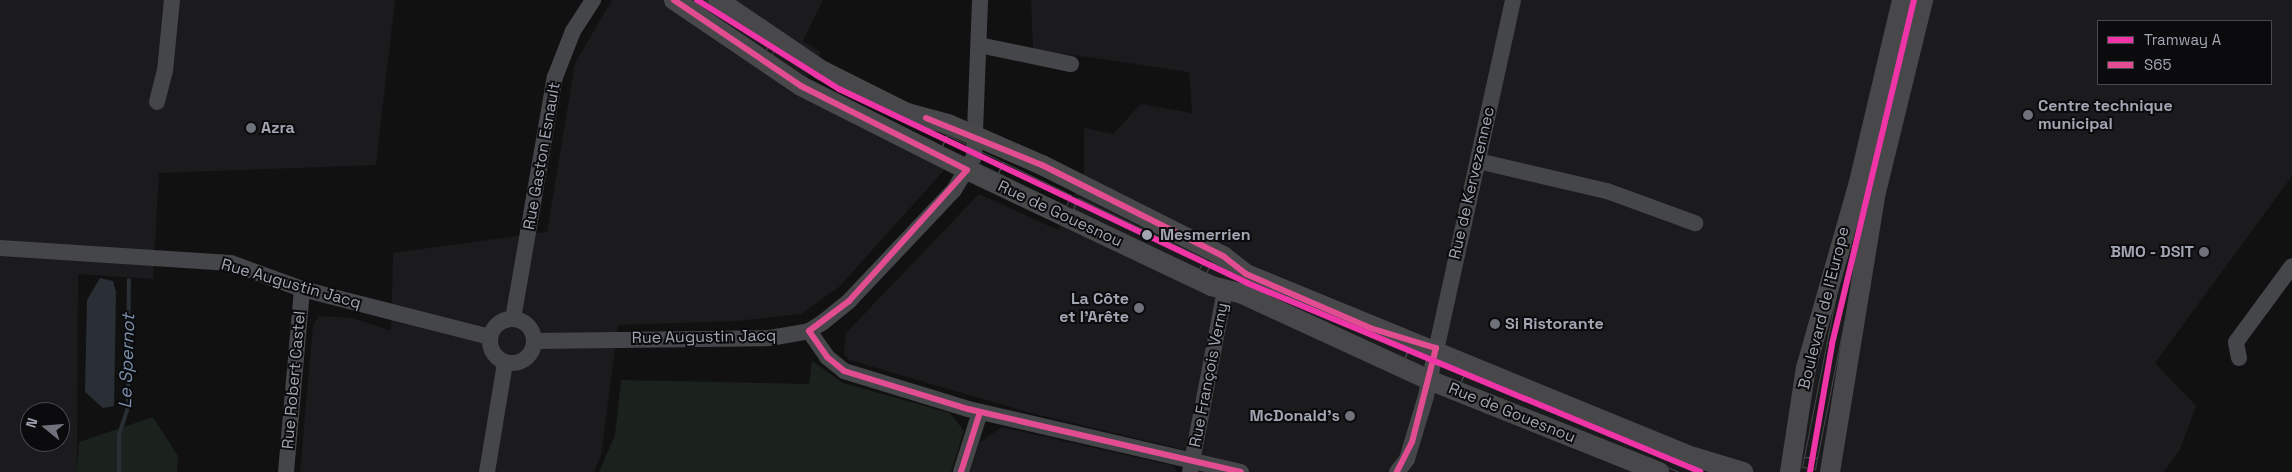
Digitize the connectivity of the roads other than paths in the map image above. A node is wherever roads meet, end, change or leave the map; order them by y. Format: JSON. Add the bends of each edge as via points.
{"nodes":[{"id":1,"x":172,"y":0,"type":"edge"},
{"id":2,"x":593,"y":0,"type":"edge"},
{"id":3,"x":674,"y":0,"type":"edge"},
{"id":4,"x":718,"y":0,"type":"edge"},
{"id":5,"x":980,"y":0,"type":"edge"},
{"id":6,"x":1513,"y":0,"type":"edge"},
{"id":7,"x":1902,"y":0,"type":"edge"},
{"id":8,"x":1923,"y":0,"type":"edge"},
{"id":9,"x":979,"y":45,"type":"junction"},
{"id":10,"x":1071,"y":64,"type":"dead end"},
{"id":11,"x":157,"y":102,"type":"dead end"},
{"id":12,"x":973,"y":153,"type":"junction"},
{"id":13,"x":1478,"y":161,"type":"junction"},
{"id":14,"x":1695,"y":223,"type":"dead end"},
{"id":15,"x":0,"y":248,"type":"edge"},
{"id":16,"x":2292,"y":266,"type":"edge"},
{"id":17,"x":302,"y":288,"type":"junction"},
{"id":18,"x":1225,"y":291,"type":"junction"},
{"id":19,"x":513,"y":319,"type":"junction"},
{"id":20,"x":809,"y":331,"type":"junction"},
{"id":21,"x":490,"y":337,"type":"junction"},
{"id":22,"x":534,"y":341,"type":"junction"},
{"id":23,"x":2239,"y":358,"type":"dead end"},
{"id":24,"x":506,"y":363,"type":"junction"},
{"id":25,"x":1432,"y":365,"type":"junction"},
{"id":26,"x":980,"y":412,"type":"junction"},
{"id":27,"x":1191,"y":465,"type":"edge"},
{"id":28,"x":1652,"y":470,"type":"edge"},
{"id":29,"x":286,"y":472,"type":"edge"},
{"id":30,"x":487,"y":472,"type":"edge"},
{"id":31,"x":961,"y":472,"type":"edge"},
{"id":32,"x":1241,"y":472,"type":"edge"},
{"id":33,"x":1397,"y":472,"type":"edge"},
{"id":34,"x":1743,"y":472,"type":"edge"},
{"id":35,"x":1790,"y":472,"type":"edge"},
{"id":36,"x":1830,"y":472,"type":"edge"}],
"edges":[{"from":1,"to":11,"type":"street","via":[[165,71]]},
{"from":2,"to":19,"type":"street","name":"Rue Gaston Esnault","via":[[572,32],[555,77]]},
{"from":3,"to":12,"type":"main road","name":"Rue de Gouesnou","via":[[801,86]]},
{"from":4,"to":12,"type":"main road","name":"Rue de Gouesnou","via":[[821,70],[907,113]]},
{"from":5,"to":9,"type":"street"},
{"from":6,"to":13,"type":"street","name":"Rue de Kervezennec"},
{"from":7,"to":35,"type":"main road","name":"Boulevard de l'Europe","via":[[1859,182],[1806,368]]},
{"from":8,"to":36,"type":"main road","name":"Boulevard de l'Europe","via":[[1876,192]]},
{"from":9,"to":10,"type":"street"},
{"from":9,"to":12,"type":"street"},
{"from":12,"to":18,"type":"main road","name":"Rue de Gouesnou"},
{"from":12,"to":20,"type":"street","name":"Rue Augustin Jacq","via":[[849,301]]},
{"from":12,"to":25,"type":"main road","name":"Rue de Gouesnou","via":[[1223,256],[1246,274],[1370,328]]},
{"from":13,"to":14,"type":"street","via":[[1608,191]]},
{"from":13,"to":25,"type":"street","name":"Rue de Kervezennec"},
{"from":15,"to":17,"type":"street","name":"Rue Augustin Jacq","via":[[231,263]]},
{"from":16,"to":23,"type":"street","via":[[2236,342]]},
{"from":17,"to":21,"type":"street","name":"Rue Augustin Jacq"},
{"from":17,"to":29,"type":"street","name":"Rue Robert Castel"},
{"from":18,"to":25,"type":"main road","name":"Rue de Gouesnou","via":[[1240,293],[1365,347]]},
{"from":18,"to":27,"type":"street","name":"Rue François Verny"},
{"from":19,"to":21,"type":"street","via":[[498,324]]},
{"from":19,"to":22,"type":"street","via":[[528,326]]},
{"from":20,"to":22,"type":"street","name":"Rue Augustin Jacq","via":[[770,338]]},
{"from":20,"to":26,"type":"street","name":"Rue François Verny","via":[[827,357],[844,371]]},
{"from":21,"to":24,"type":"street","via":[[492,353]]},
{"from":22,"to":24,"type":"street","via":[[526,359]]},
{"from":24,"to":30,"type":"street"},
{"from":25,"to":28,"type":"main road","name":"Rue de Gouesnou"},
{"from":25,"to":33,"type":"street","name":"Rue de Kervezennec","via":[[1407,459]]},
{"from":25,"to":34,"type":"main road","name":"Rue de Gouesnou"},
{"from":26,"to":27,"type":"street","name":"Rue François Verny"},
{"from":26,"to":31,"type":"street"},
{"from":27,"to":32,"type":"street"}]}
